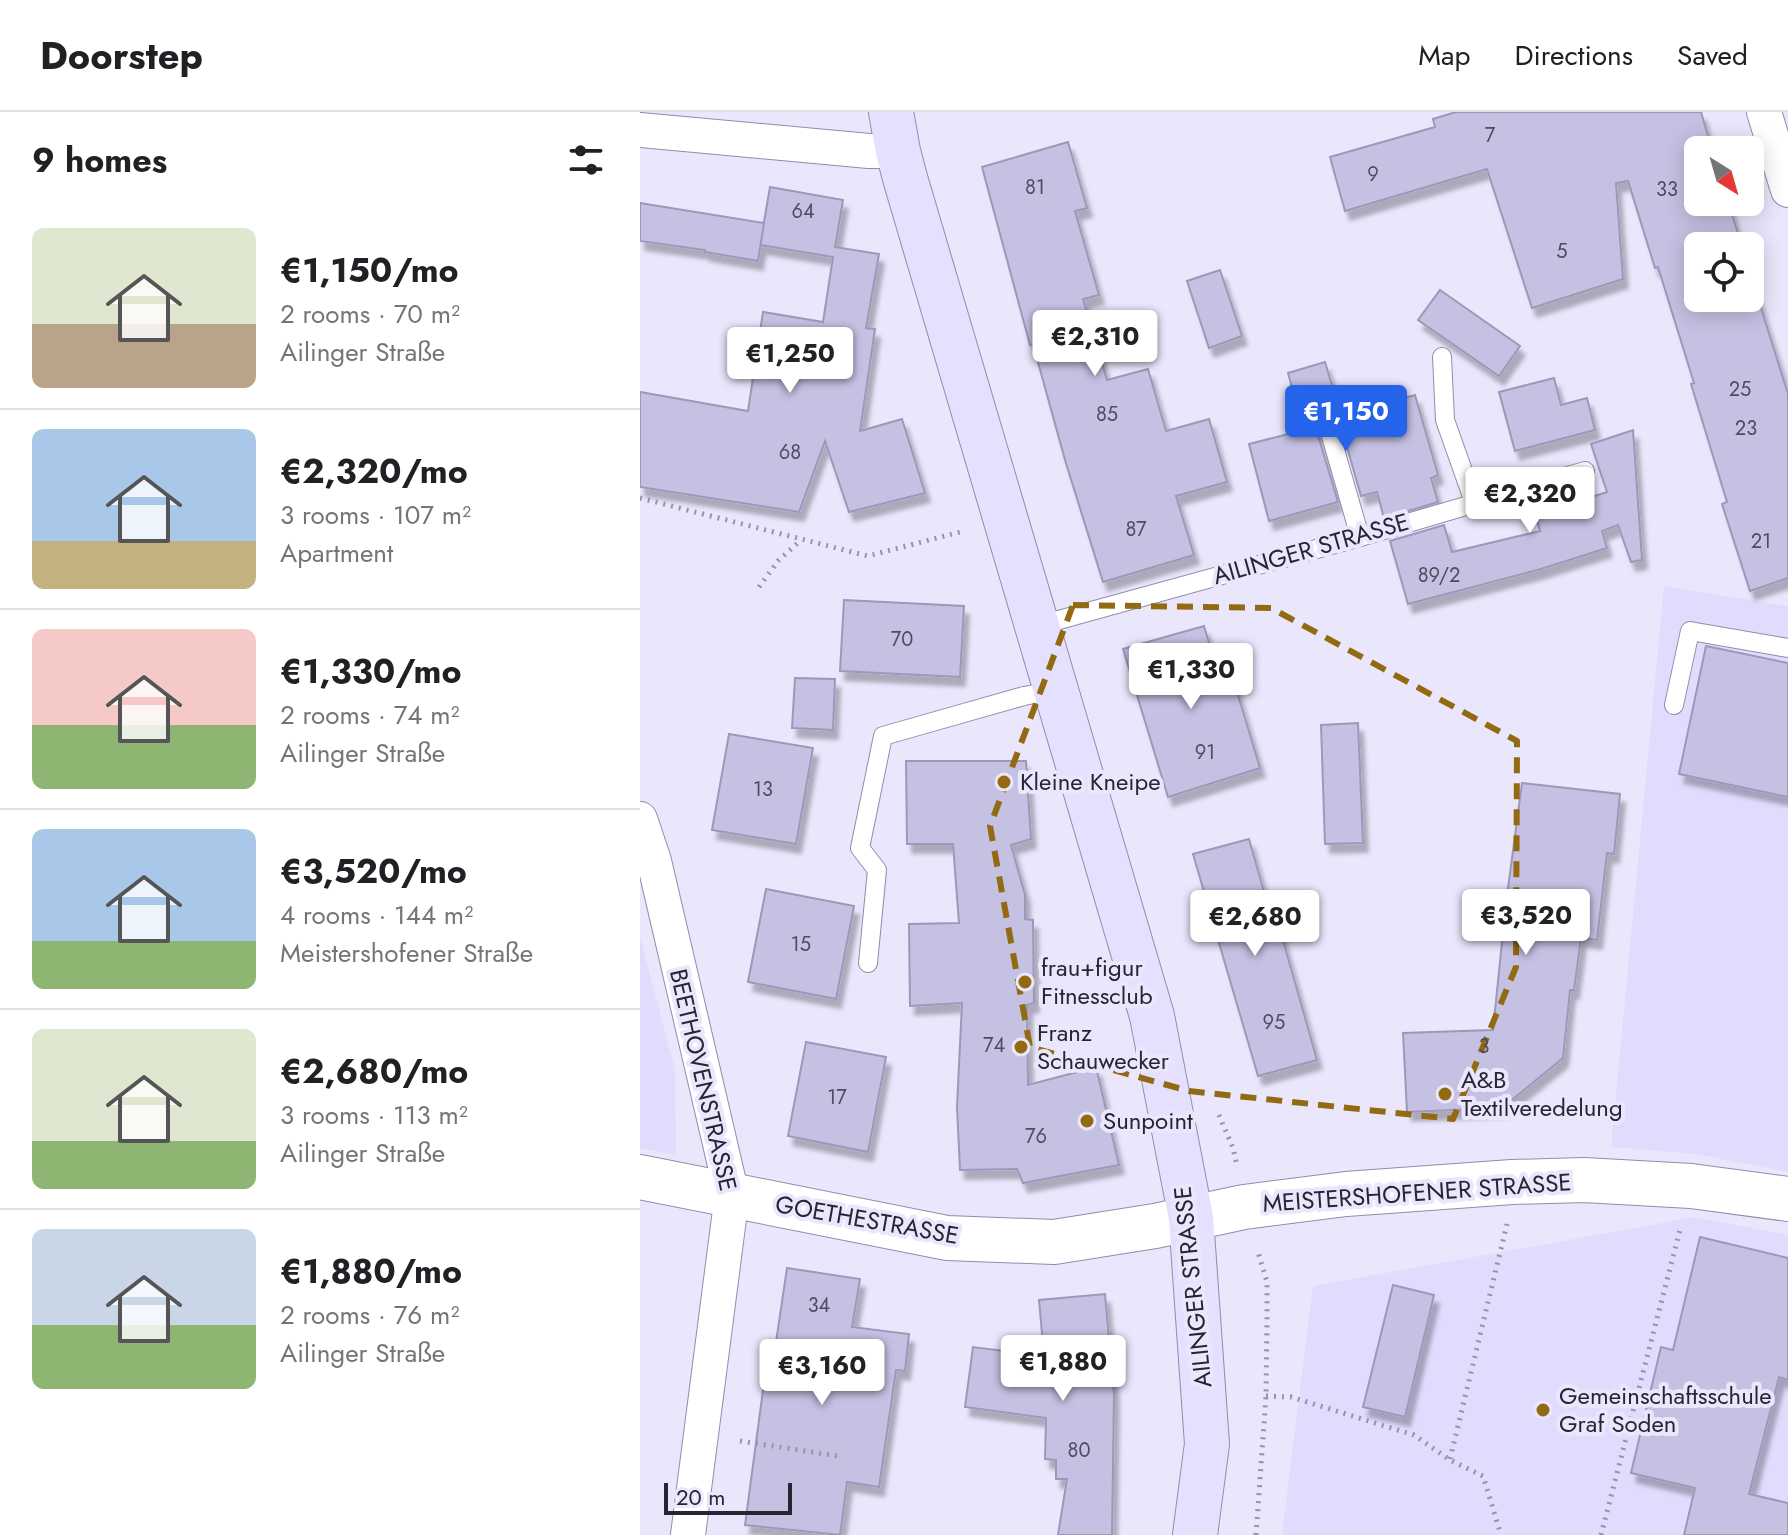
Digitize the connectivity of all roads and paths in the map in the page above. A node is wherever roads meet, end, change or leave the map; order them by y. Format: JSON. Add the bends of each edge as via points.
{"nodes":[{"id":1,"x":1764,"y":112,"type":"edge"},
{"id":2,"x":640,"y":130,"type":"edge"},
{"id":3,"x":894,"y":132,"type":"edge"},
{"id":4,"x":1788,"y":190,"type":"edge"},
{"id":5,"x":1442,"y":357,"type":"dead end"},
{"id":6,"x":1329,"y":429,"type":"dead end"},
{"id":7,"x":1585,"y":471,"type":"dead end"},
{"id":8,"x":640,"y":498,"type":"edge"},
{"id":9,"x":1474,"y":502,"type":"junction"},
{"id":10,"x":976,"y":528,"type":"dead end"},
{"id":11,"x":1360,"y":537,"type":"junction"},
{"id":12,"x":802,"y":539,"type":"junction"},
{"id":13,"x":759,"y":587,"type":"dead end"},
{"id":14,"x":1037,"y":626,"type":"junction"},
{"id":15,"x":1788,"y":648,"type":"edge"},
{"id":16,"x":1056,"y":690,"type":"junction"},
{"id":17,"x":1674,"y":705,"type":"dead end"},
{"id":18,"x":640,"y":819,"type":"edge"},
{"id":19,"x":868,"y":963,"type":"dead end"},
{"id":20,"x":640,"y":1177,"type":"edge"},
{"id":21,"x":732,"y":1195,"type":"junction"},
{"id":22,"x":1788,"y":1199,"type":"edge"},
{"id":23,"x":1509,"y":1215,"type":"dead end"},
{"id":24,"x":1191,"y":1218,"type":"junction"},
{"id":25,"x":1682,"y":1223,"type":"dead end"},
{"id":26,"x":1267,"y":1282,"type":"dead end"},
{"id":27,"x":1266,"y":1396,"type":"junction"},
{"id":28,"x":701,"y":1435,"type":"junction"},
{"id":29,"x":838,"y":1456,"type":"dead end"},
{"id":30,"x":1450,"y":1460,"type":"junction"},
{"id":31,"x":688,"y":1535,"type":"edge"},
{"id":32,"x":1195,"y":1535,"type":"edge"},
{"id":33,"x":1256,"y":1535,"type":"edge"},
{"id":34,"x":1501,"y":1535,"type":"edge"},
{"id":35,"x":1601,"y":1535,"type":"edge"}],
"edges":[{"from":1,"to":4,"type":"street"},
{"from":2,"to":3,"type":"street","via":[[869,151]]},
{"from":3,"to":14,"type":"main road","name":"AILINGER STRASSE"},
{"from":5,"to":9,"type":"lane","via":[[1445,420]]},
{"from":6,"to":11,"type":"lane"},
{"from":7,"to":9,"type":"lane","name":"AILINGER STRASSE"},
{"from":8,"to":12,"type":"path"},
{"from":9,"to":11,"type":"lane","name":"AILINGER STRASSE"},
{"from":10,"to":12,"type":"path","via":[[868,556]]},
{"from":11,"to":14,"type":"lane","name":"AILINGER STRASSE"},
{"from":12,"to":13,"type":"path"},
{"from":14,"to":16,"type":"main road","name":"AILINGER STRASSE"},
{"from":15,"to":17,"type":"lane","via":[[1690,631]]},
{"from":16,"to":19,"type":"lane","via":[[883,736],[860,848],[877,870]]},
{"from":16,"to":24,"type":"main road","name":"AILINGER STRASSE","via":[[1152,1016]]},
{"from":18,"to":21,"type":"street","name":"BEETHOVENSTRASSE"},
{"from":20,"to":21,"type":"street","name":"GOETHESTRASSE"},
{"from":21,"to":24,"type":"street","name":"GOETHESTRASSE","via":[[947,1238],[1054,1242]]},
{"from":21,"to":28,"type":"street","name":"BEETHOVENSTRASSE"},
{"from":22,"to":24,"type":"street","name":"MEISTERSHOFENER STRASSE","via":[[1676,1185],[1512,1182],[1346,1194]]},
{"from":23,"to":30,"type":"path"},
{"from":24,"to":32,"type":"main road","name":"AILINGER STRASSE","via":[[1207,1444]]},
{"from":25,"to":35,"type":"path"},
{"from":26,"to":27,"type":"path"},
{"from":27,"to":30,"type":"path","via":[[1291,1397],[1414,1435]]},
{"from":27,"to":33,"type":"path"},
{"from":28,"to":29,"type":"path"},
{"from":28,"to":31,"type":"street","name":"BEETHOVENSTRASSE"},
{"from":30,"to":34,"type":"path","via":[[1483,1476]]}]}
